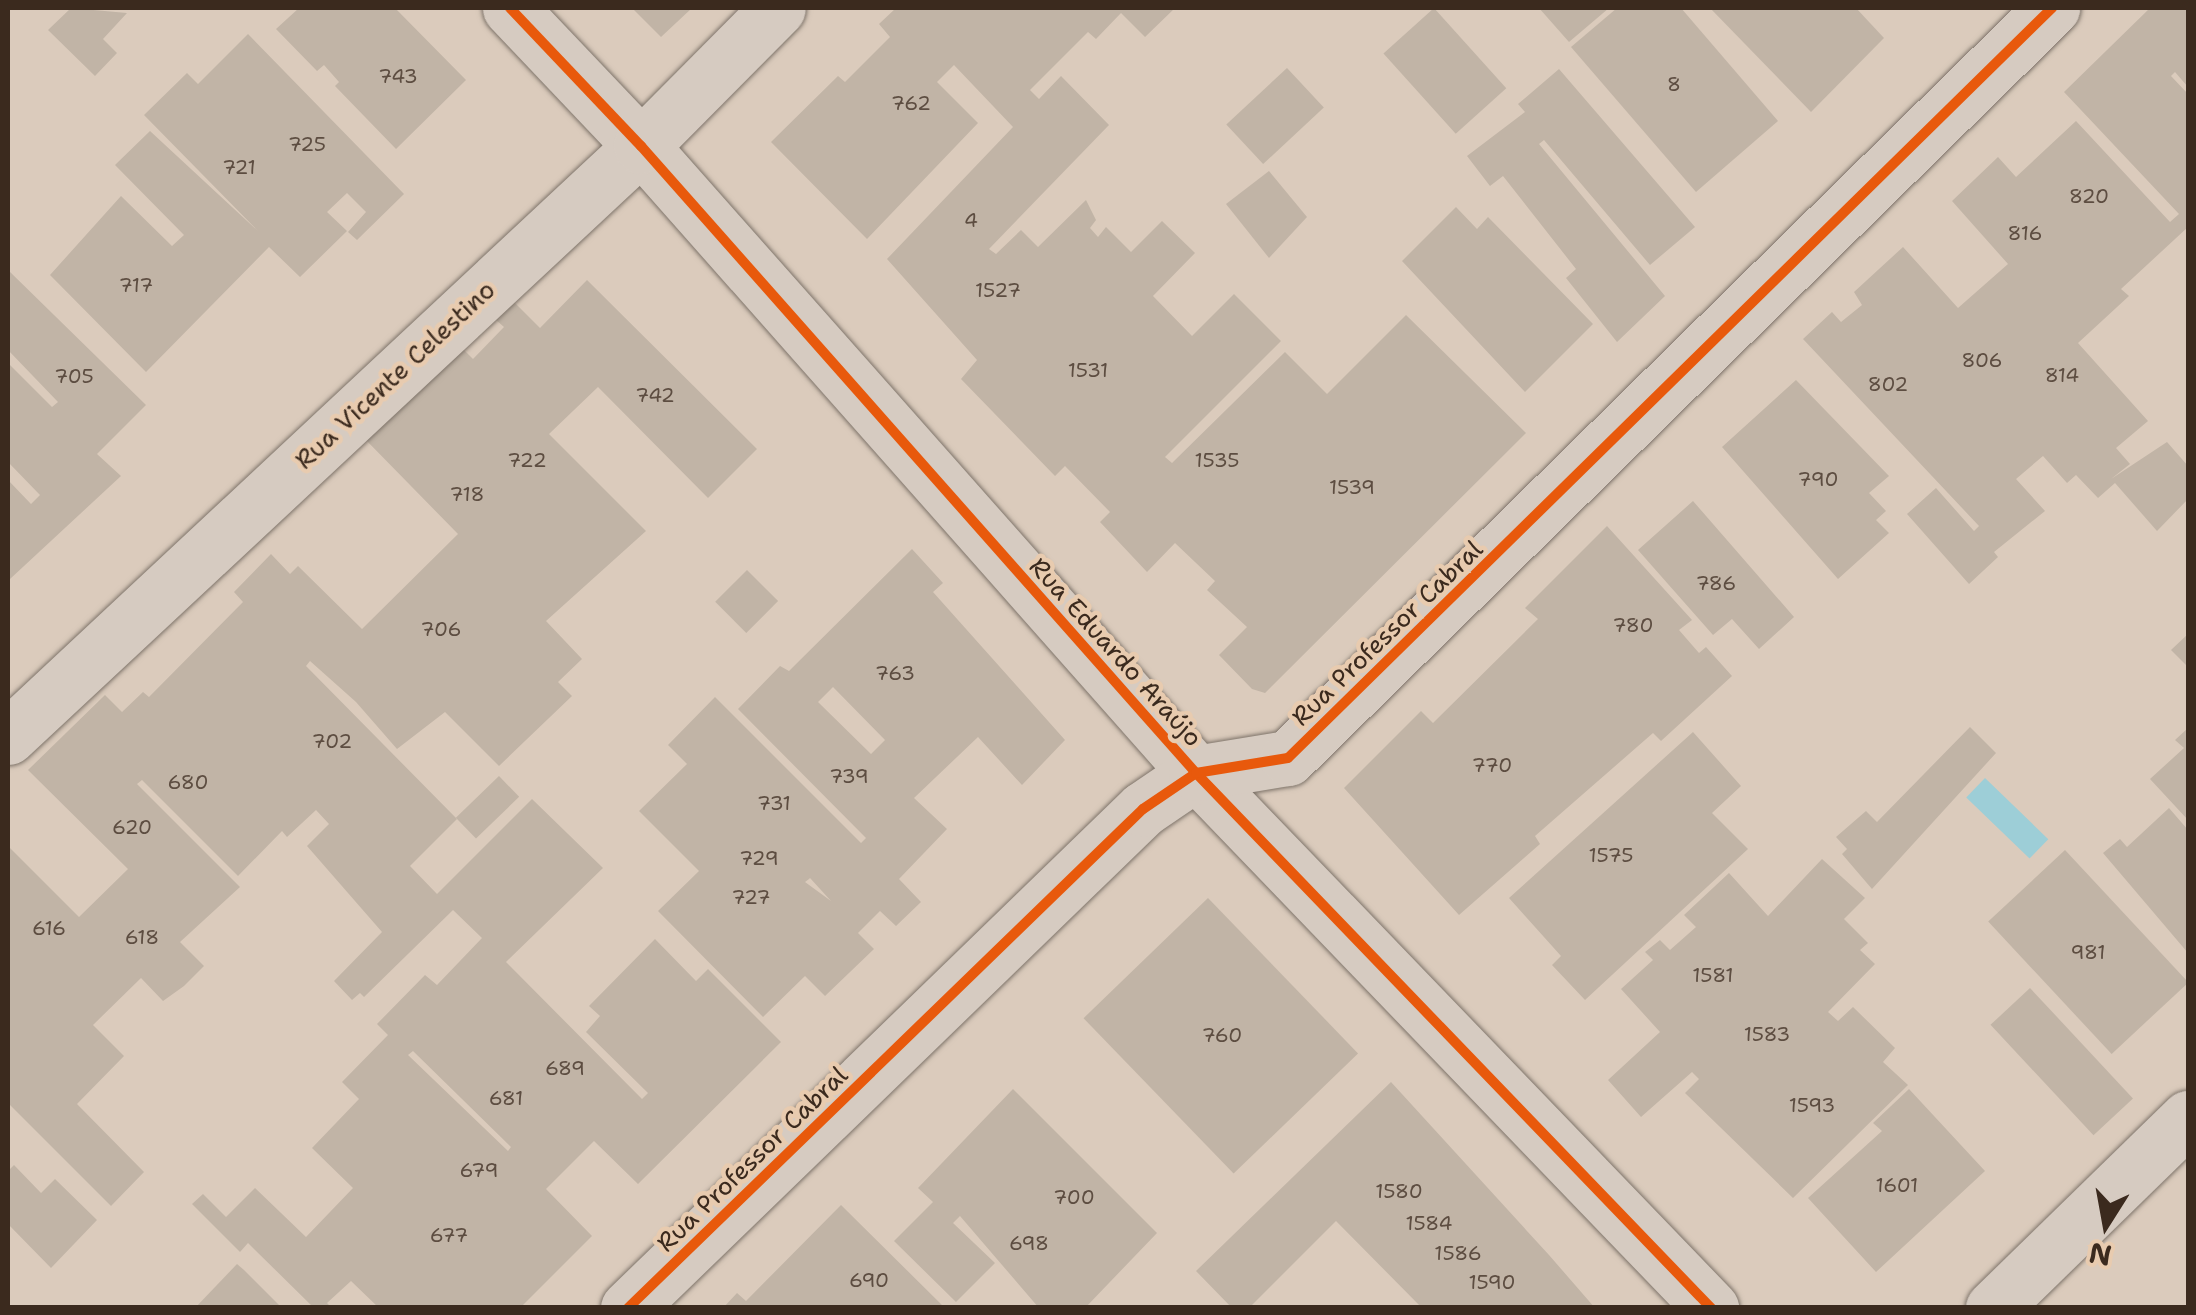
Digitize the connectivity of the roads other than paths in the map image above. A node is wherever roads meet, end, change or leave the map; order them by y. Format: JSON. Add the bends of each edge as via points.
{"nodes":[{"id":1,"x":510,"y":8,"type":"edge"},
{"id":2,"x":778,"y":8,"type":"edge"},
{"id":3,"x":2052,"y":8,"type":"edge"},
{"id":4,"x":641,"y":146,"type":"junction"},
{"id":5,"x":8,"y":737,"type":"edge"},
{"id":6,"x":1196,"y":773,"type":"junction"},
{"id":7,"x":2188,"y":1118,"type":"edge"},
{"id":8,"x":628,"y":1308,"type":"edge"},
{"id":9,"x":1710,"y":1308,"type":"edge"},
{"id":10,"x":1993,"y":1308,"type":"edge"}],
"edges":[{"from":1,"to":4,"type":"street","name":"Rua Eduardo Araújo"},
{"from":2,"to":4,"type":"street","name":"Rua Vicente Celestino"},
{"from":3,"to":6,"type":"street","name":"Rua Professor Cabral","via":[[1288,758]]},
{"from":4,"to":5,"type":"street","name":"Rua Vicente Celestino"},
{"from":4,"to":6,"type":"street","name":"Rua Eduardo Araújo"},
{"from":6,"to":8,"type":"street","name":"Rua Professor Cabral","via":[[1142,809]]},
{"from":6,"to":9,"type":"street","name":"Rua Eduardo Araújo"},
{"from":7,"to":10,"type":"street"}]}
